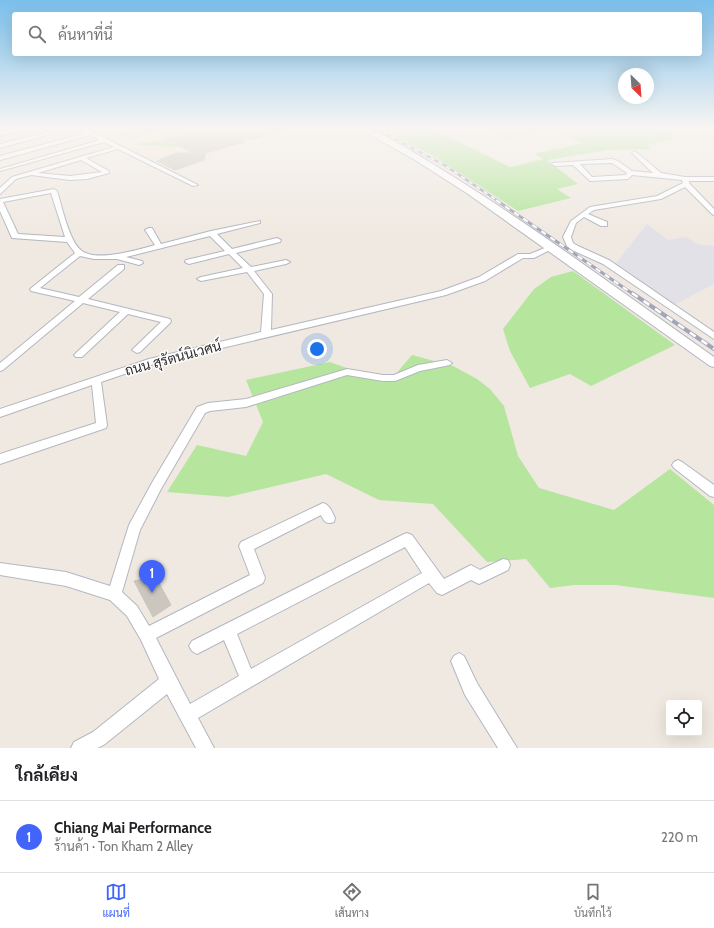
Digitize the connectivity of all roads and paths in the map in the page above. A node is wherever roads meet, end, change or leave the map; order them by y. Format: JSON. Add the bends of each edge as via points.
{"nodes":[{"id":1,"x":20,"y":163,"type":"edge"},
{"id":2,"x":65,"y":163,"type":"edge"},
{"id":3,"x":90,"y":163,"type":"edge"},
{"id":4,"x":151,"y":163,"type":"edge"},
{"id":5,"x":426,"y":163,"type":"edge"},
{"id":6,"x":575,"y":163,"type":"joint"},
{"id":7,"x":617,"y":163,"type":"edge"},
{"id":8,"x":645,"y":163,"type":"edge"},
{"id":9,"x":555,"y":164,"type":"dead end"},
{"id":10,"x":1,"y":168,"type":"edge"},
{"id":11,"x":31,"y":173,"type":"junction"},
{"id":12,"x":630,"y":173,"type":"junction"},
{"id":13,"x":659,"y":175,"type":"junction"},
{"id":14,"x":14,"y":178,"type":"junction"},
{"id":15,"x":714,"y":179,"type":"edge"},
{"id":16,"x":686,"y":182,"type":"junction"},
{"id":17,"x":196,"y":185,"type":"dead end"},
{"id":18,"x":0,"y":192,"type":"edge"},
{"id":19,"x":0,"y":202,"type":"edge"},
{"id":20,"x":714,"y":213,"type":"edge"},
{"id":21,"x":582,"y":214,"type":"junction"},
{"id":22,"x":258,"y":222,"type":"dead end"},
{"id":23,"x":604,"y":224,"type":"dead end"},
{"id":24,"x":149,"y":230,"type":"dead end"},
{"id":25,"x":211,"y":233,"type":"junction"},
{"id":26,"x":70,"y":240,"type":"junction"},
{"id":27,"x":277,"y":240,"type":"dead end"},
{"id":28,"x":159,"y":246,"type":"junction"},
{"id":29,"x":552,"y":247,"type":"junction"},
{"id":30,"x":230,"y":251,"type":"junction"},
{"id":31,"x":79,"y":253,"type":"junction"},
{"id":32,"x":117,"y":257,"type":"junction"},
{"id":33,"x":189,"y":262,"type":"dead end"},
{"id":34,"x":286,"y":262,"type":"dead end"},
{"id":35,"x":139,"y":263,"type":"dead end"},
{"id":36,"x":121,"y":267,"type":"dead end"},
{"id":37,"x":248,"y":269,"type":"junction"},
{"id":38,"x":201,"y":279,"type":"dead end"},
{"id":39,"x":81,"y":300,"type":"junction"},
{"id":40,"x":126,"y":311,"type":"junction"},
{"id":41,"x":266,"y":334,"type":"junction"},
{"id":42,"x":714,"y":336,"type":"edge"},
{"id":43,"x":137,"y":350,"type":"dead end"},
{"id":44,"x":79,"y":356,"type":"dead end"},
{"id":45,"x":447,"y":363,"type":"dead end"},
{"id":46,"x":714,"y":363,"type":"edge"},
{"id":47,"x":0,"y":368,"type":"edge"},
{"id":48,"x":96,"y":380,"type":"junction"},
{"id":49,"x":0,"y":413,"type":"edge"},
{"id":50,"x":0,"y":459,"type":"edge"},
{"id":51,"x":678,"y":465,"type":"dead end"},
{"id":52,"x":714,"y":492,"type":"edge"},
{"id":53,"x":329,"y":518,"type":"dead end"},
{"id":54,"x":502,"y":565,"type":"dead end"},
{"id":55,"x":0,"y":569,"type":"edge"},
{"id":56,"x":431,"y":575,"type":"junction"},
{"id":57,"x":114,"y":594,"type":"junction"},
{"id":58,"x":228,"y":630,"type":"junction"},
{"id":59,"x":146,"y":635,"type":"junction"},
{"id":60,"x":197,"y":646,"type":"dead end"},
{"id":61,"x":459,"y":661,"type":"dead end"},
{"id":62,"x":248,"y":680,"type":"junction"},
{"id":63,"x":169,"y":682,"type":"junction"},
{"id":64,"x":186,"y":715,"type":"junction"},
{"id":65,"x":80,"y":748,"type":"edge"},
{"id":66,"x":205,"y":748,"type":"edge"},
{"id":67,"x":508,"y":748,"type":"edge"}],
"edges":[{"from":1,"to":10,"type":"street"},
{"from":2,"to":11,"type":"street"},
{"from":3,"to":11,"type":"street","via":[[107,172],[88,178],[63,179]]},
{"from":4,"to":17,"type":"street"},
{"from":5,"to":29,"type":"main road"},
{"from":6,"to":9,"type":"street"},
{"from":6,"to":12,"type":"street","via":[[590,179],[628,176]]},
{"from":7,"to":12,"type":"street"},
{"from":8,"to":13,"type":"street"},
{"from":10,"to":14,"type":"street"},
{"from":11,"to":14,"type":"street"},
{"from":12,"to":13,"type":"street"},
{"from":13,"to":16,"type":"street"},
{"from":14,"to":18,"type":"street"},
{"from":15,"to":16,"type":"street"},
{"from":16,"to":20,"type":"street"},
{"from":16,"to":21,"type":"street","via":[[659,198],[598,206]]},
{"from":19,"to":26,"type":"street","via":[[15,236]]},
{"from":19,"to":26,"type":"street","via":[[54,191]]},
{"from":21,"to":23,"type":"street"},
{"from":21,"to":42,"type":"street","via":[[573,222],[567,237],[570,244],[606,262]]},
{"from":22,"to":25,"type":"street"},
{"from":24,"to":28,"type":"street"},
{"from":25,"to":28,"type":"street"},
{"from":25,"to":30,"type":"street"},
{"from":26,"to":31,"type":"street"},
{"from":27,"to":30,"type":"street"},
{"from":28,"to":32,"type":"street"},
{"from":29,"to":41,"type":"street","name":"ถนน สุรัตน์นิเวศน์","via":[[531,256],[521,256],[468,285],[443,293]]},
{"from":29,"to":46,"type":"main road"},
{"from":30,"to":33,"type":"street"},
{"from":30,"to":37,"type":"street"},
{"from":31,"to":32,"type":"street","via":[[94,257]]},
{"from":31,"to":39,"type":"street","via":[[34,289]]},
{"from":32,"to":35,"type":"street"},
{"from":34,"to":37,"type":"street"},
{"from":36,"to":39,"type":"street"},
{"from":37,"to":38,"type":"street"},
{"from":37,"to":41,"type":"street","via":[[268,294]]},
{"from":39,"to":40,"type":"street"},
{"from":39,"to":47,"type":"street"},
{"from":40,"to":43,"type":"street","via":[[167,321]]},
{"from":40,"to":44,"type":"street"},
{"from":41,"to":48,"type":"street","name":"ถนน สุรัตน์นิเวศน์","via":[[152,361]]},
{"from":45,"to":57,"type":"street","via":[[418,368],[395,378],[347,372],[246,403],[201,410],[134,529]]},
{"from":48,"to":49,"type":"street","name":"ถนน สุรัตน์นิเวศน์"},
{"from":48,"to":50,"type":"street","via":[[102,425]]},
{"from":51,"to":52,"type":"street"},
{"from":53,"to":59,"type":"street","via":[[323,508],[246,546],[258,578]]},
{"from":54,"to":56,"type":"street","via":[[479,577],[471,572],[442,588]]},
{"from":55,"to":57,"type":"street","via":[[66,579]]},
{"from":56,"to":58,"type":"street","via":[[407,539]]},
{"from":56,"to":62,"type":"street"},
{"from":57,"to":59,"type":"street","via":[[132,611]]},
{"from":58,"to":60,"type":"street"},
{"from":58,"to":62,"type":"street"},
{"from":59,"to":63,"type":"street"},
{"from":61,"to":67,"type":"street","via":[[471,689]]},
{"from":62,"to":64,"type":"street"},
{"from":63,"to":64,"type":"street"},
{"from":63,"to":65,"type":"street","via":[[99,738]]},
{"from":64,"to":66,"type":"street"}]}
